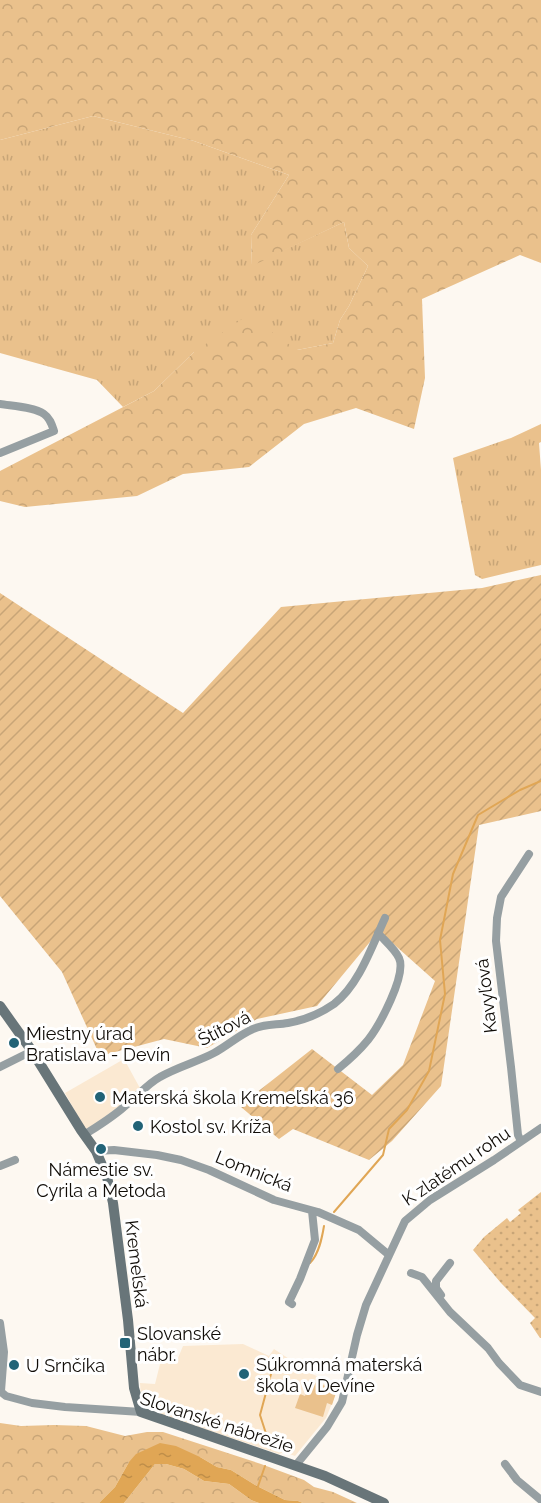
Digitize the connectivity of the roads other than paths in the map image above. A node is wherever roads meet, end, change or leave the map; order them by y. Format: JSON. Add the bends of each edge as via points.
{"nodes":[{"id":1,"x":0,"y":404,"type":"edge"},
{"id":2,"x":0,"y":453,"type":"edge"},
{"id":3,"x":529,"y":854,"type":"dead end"},
{"id":4,"x":385,"y":918,"type":"dead end"},
{"id":5,"x":378,"y":933,"type":"junction"},
{"id":6,"x":0,"y":1006,"type":"edge"},
{"id":7,"x":32,"y":1051,"type":"junction"},
{"id":8,"x":0,"y":1067,"type":"edge"},
{"id":9,"x":338,"y":1069,"type":"dead end"},
{"id":10,"x":541,"y":1128,"type":"edge"},
{"id":11,"x":84,"y":1135,"type":"junction"},
{"id":12,"x":520,"y":1141,"type":"junction"},
{"id":13,"x":96,"y":1151,"type":"junction"},
{"id":14,"x":15,"y":1160,"type":"dead end"},
{"id":15,"x":0,"y":1166,"type":"edge"},
{"id":16,"x":312,"y":1211,"type":"junction"},
{"id":17,"x":389,"y":1255,"type":"junction"},
{"id":18,"x":450,"y":1263,"type":"dead end"},
{"id":19,"x":411,"y":1273,"type":"dead end"},
{"id":20,"x":292,"y":1304,"type":"dead end"},
{"id":21,"x":450,"y":1312,"type":"junction"},
{"id":22,"x":0,"y":1323,"type":"edge"},
{"id":23,"x":0,"y":1391,"type":"edge"},
{"id":24,"x":541,"y":1392,"type":"edge"},
{"id":25,"x":141,"y":1412,"type":"junction"},
{"id":26,"x":505,"y":1464,"type":"dead end"},
{"id":27,"x":296,"y":1465,"type":"junction"},
{"id":28,"x":541,"y":1500,"type":"edge"},
{"id":29,"x":384,"y":1503,"type":"edge"}],
"edges":[{"from":1,"to":2,"type":"street","via":[[44,414],[54,431]]},
{"from":3,"to":12,"type":"street","name":"Kavyľová","via":[[501,897],[496,941]]},
{"from":4,"to":5,"type":"street","name":"Štítová"},
{"from":5,"to":9,"type":"street","via":[[399,958],[396,988],[370,1039]]},
{"from":5,"to":11,"type":"street","name":"Štítová","via":[[356,979],[335,1004],[303,1019],[260,1026],[213,1054],[161,1076]]},
{"from":6,"to":7,"type":"street","name":"Kremeľská"},
{"from":7,"to":8,"type":"street"},
{"from":7,"to":11,"type":"street","name":"Kremeľská"},
{"from":10,"to":12,"type":"street","name":"K zlatému rohu"},
{"from":11,"to":13,"type":"street","name":"Kremeľská"},
{"from":12,"to":17,"type":"street","name":"K zlatému rohu","via":[[410,1216]]},
{"from":13,"to":16,"type":"street","name":"Lomnická","via":[[181,1160],[274,1200]]},
{"from":13,"to":25,"type":"street","name":"Kremeľská","via":[[113,1203],[134,1388]]},
{"from":14,"to":15,"type":"street"},
{"from":16,"to":17,"type":"street","name":"Lomnická","via":[[359,1230]]},
{"from":16,"to":20,"type":"street","via":[[315,1240],[289,1302]]},
{"from":17,"to":27,"type":"street","name":"K zlatému rohu","via":[[366,1305],[342,1402]]},
{"from":18,"to":21,"type":"street","via":[[436,1281],[436,1288],[451,1307]]},
{"from":19,"to":21,"type":"street","via":[[422,1277]]},
{"from":21,"to":24,"type":"street","via":[[520,1385]]},
{"from":22,"to":23,"type":"street","via":[[4,1352]]},
{"from":23,"to":25,"type":"street","name":"Slovanské nábrežie","via":[[32,1403]]},
{"from":25,"to":27,"type":"street","name":"Slovanské nábrežie"},
{"from":26,"to":28,"type":"street","via":[[516,1480]]},
{"from":27,"to":29,"type":"street","name":"Slovanské nábrežie"}]}
